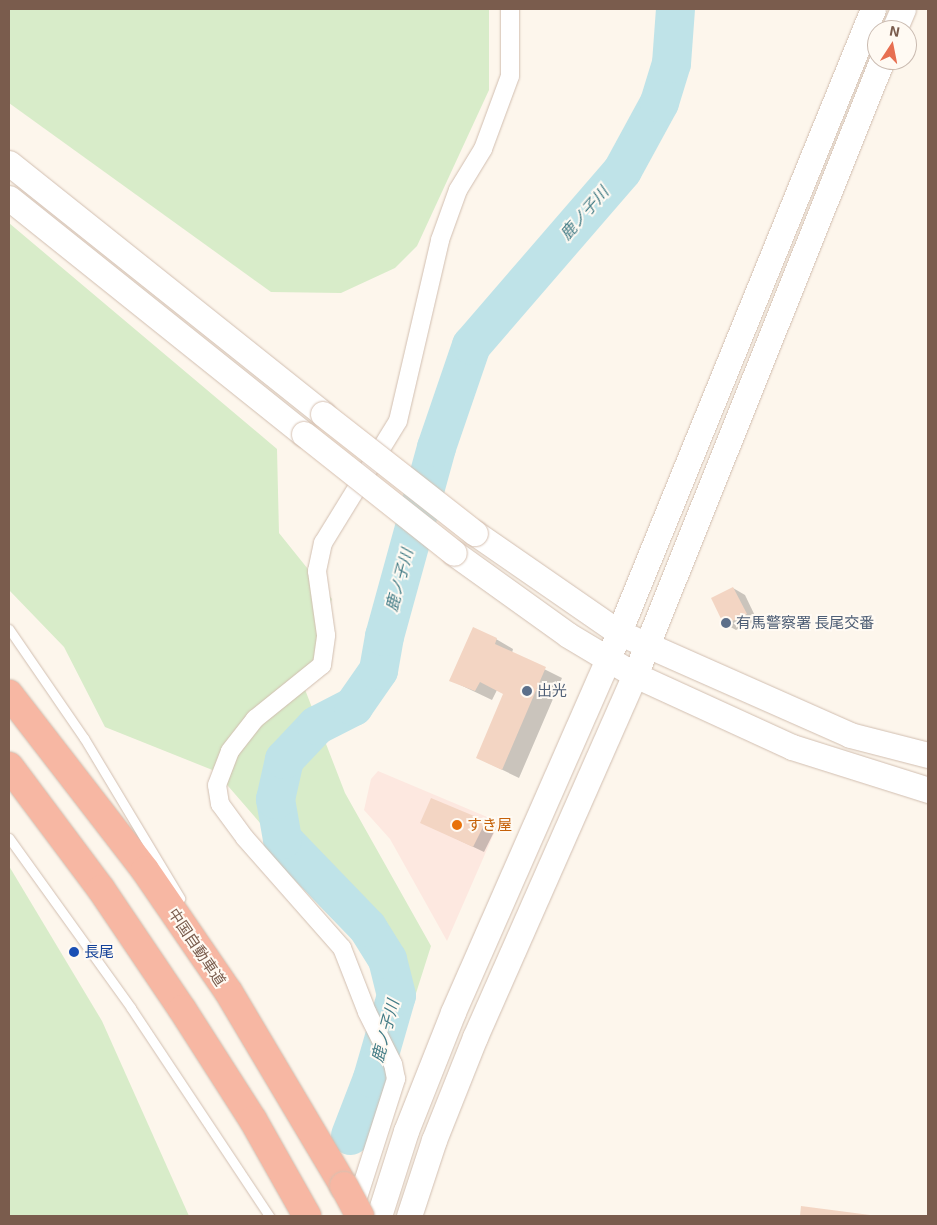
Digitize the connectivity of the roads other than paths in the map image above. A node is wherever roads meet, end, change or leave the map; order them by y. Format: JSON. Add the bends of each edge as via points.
{"nodes":[{"id":1,"x":510,"y":9,"type":"edge"},
{"id":2,"x":874,"y":9,"type":"edge"},
{"id":3,"x":878,"y":70,"type":"edge"},
{"id":4,"x":9,"y":163,"type":"edge"},
{"id":5,"x":9,"y":198,"type":"edge"},
{"id":6,"x":9,"y":629,"type":"edge"},
{"id":7,"x":618,"y":632,"type":"junction"},
{"id":8,"x":647,"y":645,"type":"junction"},
{"id":9,"x":608,"y":660,"type":"junction"},
{"id":10,"x":635,"y":674,"type":"junction"},
{"id":11,"x":9,"y":694,"type":"edge"},
{"id":12,"x":928,"y":755,"type":"edge"},
{"id":13,"x":9,"y":766,"type":"edge"},
{"id":14,"x":928,"y":790,"type":"edge"},
{"id":15,"x":9,"y":838,"type":"edge"},
{"id":16,"x":228,"y":991,"type":"junction"},
{"id":17,"x":269,"y":1216,"type":"edge"},
{"id":18,"x":307,"y":1216,"type":"edge"},
{"id":19,"x":352,"y":1216,"type":"edge"},
{"id":20,"x":360,"y":1216,"type":"edge"},
{"id":21,"x":379,"y":1216,"type":"edge"},
{"id":22,"x":409,"y":1216,"type":"edge"}],
"edges":[{"from":1,"to":19,"type":"street","via":[[510,76],[483,149],[458,190],[440,240],[398,421],[323,543],[317,571],[326,635],[322,665],[255,719],[230,751],[218,785],[220,804],[245,838],[342,948],[366,1012],[393,1064],[396,1079]]},
{"from":2,"to":7,"type":"street"},
{"from":3,"to":8,"type":"street"},
{"from":4,"to":7,"type":"street","bridge":true,"via":[[475,533]]},
{"from":5,"to":9,"type":"street","bridge":true,"via":[[454,554]]},
{"from":6,"to":16,"type":"lane","via":[[84,738],[161,862]]},
{"from":7,"to":8,"type":"street"},
{"from":7,"to":9,"type":"street"},
{"from":8,"to":10,"type":"street"},
{"from":8,"to":12,"type":"street","via":[[850,735]]},
{"from":9,"to":10,"type":"street"},
{"from":9,"to":21,"type":"street","via":[[453,1012],[406,1131]]},
{"from":10,"to":14,"type":"street","via":[[792,746]]},
{"from":10,"to":22,"type":"street","via":[[474,1038],[434,1140]]},
{"from":11,"to":16,"type":"highway","name":"中国自動車道","via":[[145,870]]},
{"from":13,"to":18,"type":"highway","via":[[101,889],[182,1009],[253,1120]]},
{"from":15,"to":17,"type":"lane","via":[[130,1008]]},
{"from":16,"to":20,"type":"highway","name":"中国自動車道","bridge":true}]}
